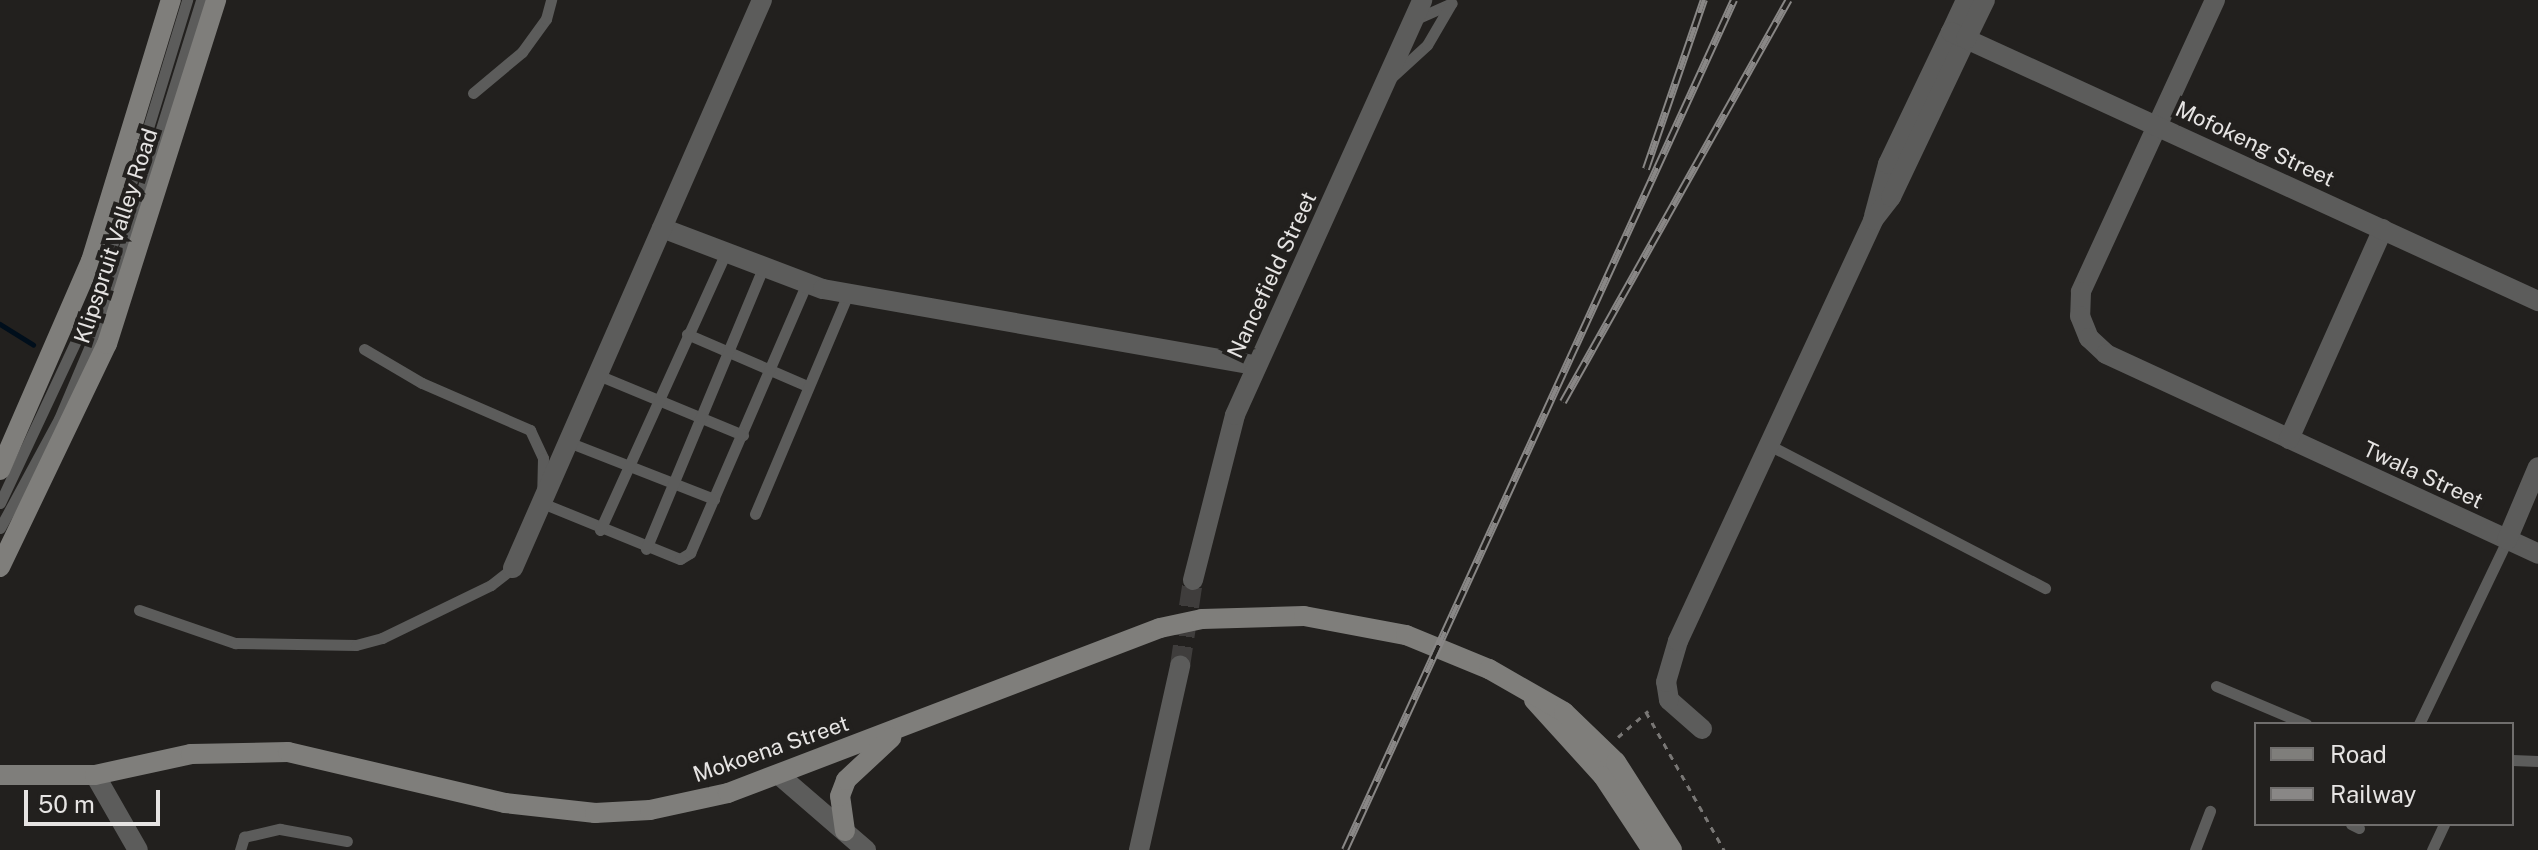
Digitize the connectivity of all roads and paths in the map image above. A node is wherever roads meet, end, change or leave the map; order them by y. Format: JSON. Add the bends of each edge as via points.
{"nodes":[{"id":1,"x":171,"y":0,"type":"edge"},
{"id":2,"x":187,"y":0,"type":"edge"},
{"id":3,"x":201,"y":0,"type":"edge"},
{"id":4,"x":216,"y":0,"type":"edge"},
{"id":5,"x":551,"y":0,"type":"edge"},
{"id":6,"x":762,"y":0,"type":"edge"},
{"id":7,"x":1966,"y":0,"type":"edge"},
{"id":8,"x":1985,"y":0,"type":"edge"},
{"id":9,"x":2215,"y":0,"type":"edge"},
{"id":10,"x":1453,"y":2,"type":"edge"},
{"id":11,"x":1419,"y":10,"type":"edge"},
{"id":12,"x":1959,"y":36,"type":"junction"},
{"id":13,"x":1388,"y":81,"type":"junction"},
{"id":14,"x":473,"y":93,"type":"dead end"},
{"id":15,"x":2159,"y":126,"type":"junction"},
{"id":16,"x":662,"y":228,"type":"junction"},
{"id":17,"x":2383,"y":229,"type":"junction"},
{"id":18,"x":726,"y":252,"type":"junction"},
{"id":19,"x":764,"y":265,"type":"junction"},
{"id":20,"x":807,"y":283,"type":"junction"},
{"id":21,"x":848,"y":294,"type":"junction"},
{"id":22,"x":2538,"y":301,"type":"edge"},
{"id":23,"x":687,"y":334,"type":"junction"},
{"id":24,"x":364,"y":349,"type":"dead end"},
{"id":25,"x":730,"y":351,"type":"junction"},
{"id":26,"x":1255,"y":365,"type":"junction"},
{"id":27,"x":770,"y":371,"type":"junction"},
{"id":28,"x":598,"y":375,"type":"junction"},
{"id":29,"x":807,"y":386,"type":"junction"},
{"id":30,"x":658,"y":399,"type":"junction"},
{"id":31,"x":702,"y":417,"type":"junction"},
{"id":32,"x":743,"y":435,"type":"junction"},
{"id":33,"x":2289,"y":439,"type":"junction"},
{"id":34,"x":568,"y":442,"type":"junction"},
{"id":35,"x":1769,"y":445,"type":"junction"},
{"id":36,"x":628,"y":465,"type":"junction"},
{"id":37,"x":2538,"y":467,"type":"edge"},
{"id":38,"x":0,"y":470,"type":"edge"},
{"id":39,"x":672,"y":482,"type":"junction"},
{"id":40,"x":714,"y":499,"type":"junction"},
{"id":41,"x":0,"y":503,"type":"edge"},
{"id":42,"x":542,"y":503,"type":"junction"},
{"id":43,"x":755,"y":514,"type":"dead end"},
{"id":44,"x":0,"y":528,"type":"edge"},
{"id":45,"x":600,"y":530,"type":"junction"},
{"id":46,"x":2507,"y":540,"type":"junction"},
{"id":47,"x":646,"y":549,"type":"junction"},
{"id":48,"x":2538,"y":554,"type":"edge"},
{"id":49,"x":0,"y":567,"type":"edge"},
{"id":50,"x":513,"y":568,"type":"joint"},
{"id":51,"x":1193,"y":580,"type":"tunnel mouth"},
{"id":52,"x":2045,"y":588,"type":"dead end"},
{"id":53,"x":139,"y":610,"type":"dead end"},
{"id":54,"x":1180,"y":666,"type":"tunnel mouth"},
{"id":55,"x":2216,"y":686,"type":"dead end"},
{"id":56,"x":1559,"y":718,"type":"junction"},
{"id":57,"x":2301,"y":722,"type":"edge"},
{"id":58,"x":2420,"y":722,"type":"edge"},
{"id":59,"x":910,"y":724,"type":"junction"},
{"id":60,"x":1702,"y":729,"type":"dead end"},
{"id":61,"x":1613,"y":742,"type":"dead end"},
{"id":62,"x":2514,"y":760,"type":"edge"},
{"id":63,"x":2538,"y":761,"type":"edge"},
{"id":64,"x":0,"y":775,"type":"edge"},
{"id":65,"x":95,"y":775,"type":"junction"},
{"id":66,"x":779,"y":775,"type":"junction"},
{"id":67,"x":2210,"y":811,"type":"dead end"},
{"id":68,"x":2443,"y":826,"type":"edge"},
{"id":69,"x":845,"y":831,"type":"junction"},
{"id":70,"x":347,"y":841,"type":"dead end"},
{"id":71,"x":138,"y":850,"type":"edge"},
{"id":72,"x":240,"y":850,"type":"edge"},
{"id":73,"x":866,"y":850,"type":"edge"},
{"id":74,"x":1139,"y":850,"type":"edge"},
{"id":75,"x":1652,"y":850,"type":"edge"},
{"id":76,"x":1672,"y":850,"type":"edge"},
{"id":77,"x":1724,"y":850,"type":"edge"},
{"id":78,"x":2195,"y":850,"type":"edge"},
{"id":79,"x":2432,"y":850,"type":"edge"}],
"edges":[{"from":1,"to":38,"type":"main road","name":"Klipspruit Valley Road","via":[[91,261]]},
{"from":2,"to":41,"type":"lane","name":"Klipspruit Valley Road","via":[[96,298]]},
{"from":3,"to":44,"type":"lane","name":"Klipspruit Valley Road","via":[[103,315],[59,419]]},
{"from":4,"to":49,"type":"main road","name":"Klipspruit Valley Road","via":[[107,344]]},
{"from":5,"to":14,"type":"lane","via":[[546,19],[522,52]]},
{"from":6,"to":16,"type":"street"},
{"from":7,"to":12,"type":"street"},
{"from":8,"to":12,"type":"street"},
{"from":9,"to":15,"type":"street"},
{"from":10,"to":11,"type":"lane"},
{"from":10,"to":13,"type":"lane","via":[[1427,45]]},
{"from":11,"to":13,"type":"street","name":"Nancefield Street"},
{"from":12,"to":15,"type":"street","name":"Mofokeng Street"},
{"from":12,"to":35,"type":"street","via":[[1888,164],[1873,220]]},
{"from":13,"to":26,"type":"street","name":"Nancefield Street"},
{"from":15,"to":17,"type":"street","name":"Mofokeng Street"},
{"from":15,"to":33,"type":"street","name":"Twala Street","via":[[2081,292],[2083,327],[2106,354]]},
{"from":16,"to":18,"type":"street"},
{"from":16,"to":28,"type":"street"},
{"from":17,"to":22,"type":"street","name":"Mofokeng Street"},
{"from":17,"to":33,"type":"street"},
{"from":18,"to":19,"type":"street"},
{"from":18,"to":23,"type":"lane"},
{"from":19,"to":20,"type":"street"},
{"from":19,"to":25,"type":"lane"},
{"from":20,"to":21,"type":"street"},
{"from":20,"to":27,"type":"lane"},
{"from":21,"to":26,"type":"street"},
{"from":21,"to":29,"type":"lane"},
{"from":23,"to":25,"type":"lane"},
{"from":23,"to":30,"type":"lane"},
{"from":24,"to":42,"type":"lane","via":[[422,383],[530,430],[543,458]]},
{"from":25,"to":27,"type":"lane"},
{"from":25,"to":31,"type":"lane"},
{"from":26,"to":51,"type":"street","name":"Nancefield Street","via":[[1218,463]]},
{"from":27,"to":29,"type":"lane"},
{"from":27,"to":32,"type":"lane"},
{"from":28,"to":30,"type":"lane"},
{"from":28,"to":34,"type":"street"},
{"from":29,"to":43,"type":"lane"},
{"from":30,"to":31,"type":"lane"},
{"from":30,"to":36,"type":"lane"},
{"from":31,"to":32,"type":"lane"},
{"from":31,"to":39,"type":"lane"},
{"from":32,"to":40,"type":"lane"},
{"from":33,"to":46,"type":"street","name":"Twala Street"},
{"from":34,"to":36,"type":"lane"},
{"from":34,"to":42,"type":"street"},
{"from":35,"to":52,"type":"lane"},
{"from":35,"to":60,"type":"street","via":[[1669,671],[1672,706]]},
{"from":36,"to":39,"type":"lane"},
{"from":36,"to":45,"type":"lane"},
{"from":37,"to":46,"type":"street"},
{"from":39,"to":40,"type":"lane"},
{"from":39,"to":47,"type":"lane"},
{"from":40,"to":47,"type":"lane","via":[[686,557]]},
{"from":42,"to":45,"type":"lane"},
{"from":42,"to":50,"type":"street"},
{"from":45,"to":47,"type":"lane"},
{"from":46,"to":48,"type":"street","name":"Twala Street"},
{"from":46,"to":58,"type":"lane"},
{"from":50,"to":53,"type":"lane","via":[[491,585],[382,638],[342,646],[235,643]]},
{"from":54,"to":74,"type":"street"},
{"from":55,"to":57,"type":"lane"},
{"from":56,"to":59,"type":"main road","name":"Mokoena Street","via":[[1489,669],[1406,635],[1304,616],[1202,619],[1160,628]]},
{"from":56,"to":75,"type":"main road","name":"Mokoena Street"},
{"from":56,"to":76,"type":"main road","name":"Mokoena Street","via":[[1616,762]]},
{"from":59,"to":66,"type":"main road","name":"Mokoena Street"},
{"from":59,"to":69,"type":"main road","via":[[846,780],[840,796]]},
{"from":61,"to":77,"type":"path","via":[[1646,712]]},
{"from":62,"to":63,"type":"lane"},
{"from":64,"to":65,"type":"main road","name":"Mokoena Street"},
{"from":65,"to":66,"type":"main road","name":"Mokoena Street","via":[[191,754],[288,752],[505,803],[595,813],[694,802]]},
{"from":65,"to":71,"type":"street"},
{"from":66,"to":69,"type":"street"},
{"from":67,"to":78,"type":"lane"},
{"from":68,"to":79,"type":"lane"},
{"from":69,"to":73,"type":"street"},
{"from":70,"to":72,"type":"lane","via":[[280,829],[244,837]]}]}
